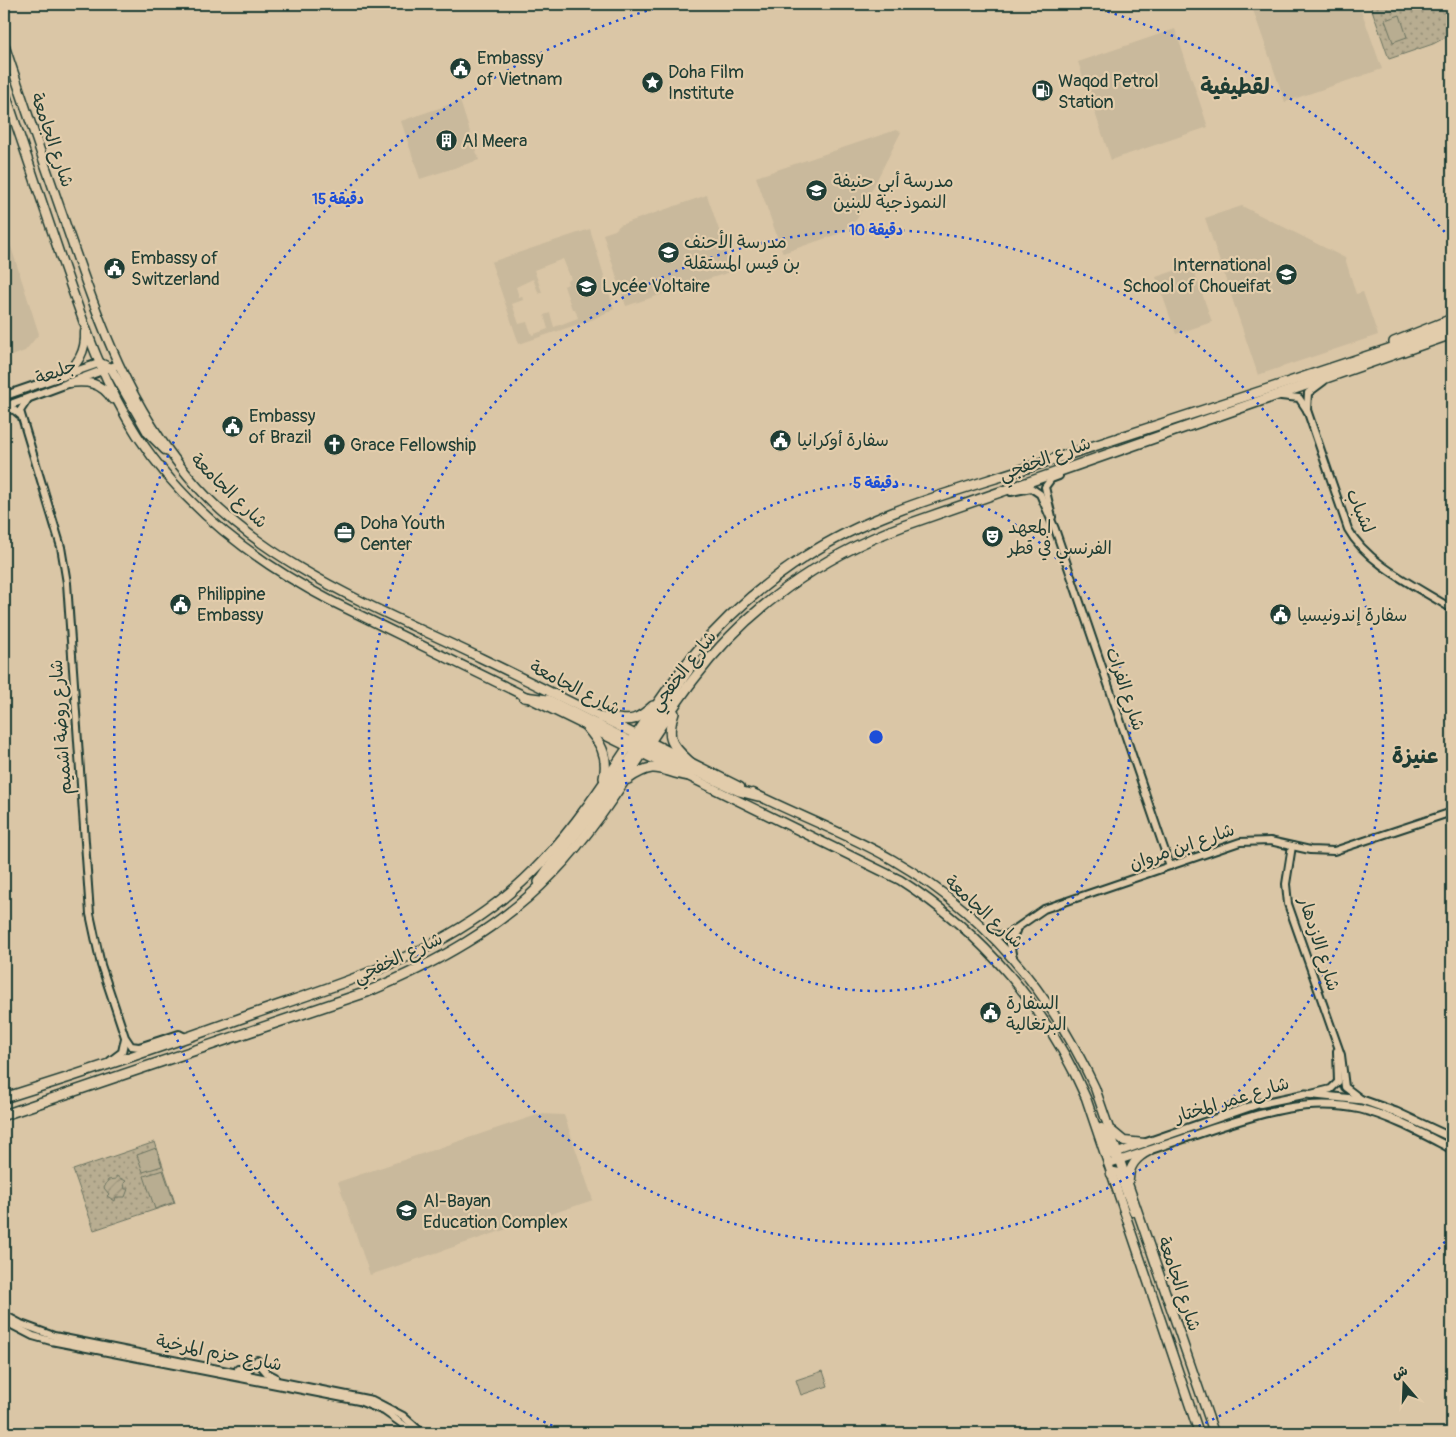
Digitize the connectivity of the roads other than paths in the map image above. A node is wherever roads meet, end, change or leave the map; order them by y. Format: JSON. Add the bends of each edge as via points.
{"nodes":[{"id":1,"x":4,"y":44,"type":"edge"},
{"id":2,"x":4,"y":89,"type":"edge"},
{"id":3,"x":1452,"y":319,"type":"edge"},
{"id":4,"x":84,"y":325,"type":"junction"},
{"id":5,"x":1452,"y":328,"type":"edge"},
{"id":6,"x":1452,"y":334,"type":"edge"},
{"id":7,"x":1452,"y":339,"type":"edge"},
{"id":8,"x":1405,"y":351,"type":"junction"},
{"id":9,"x":108,"y":367,"type":"junction"},
{"id":10,"x":1315,"y":372,"type":"junction"},
{"id":11,"x":62,"y":376,"type":"junction"},
{"id":12,"x":1330,"y":378,"type":"junction"},
{"id":13,"x":68,"y":383,"type":"junction"},
{"id":14,"x":4,"y":396,"type":"edge"},
{"id":15,"x":1274,"y":397,"type":"junction"},
{"id":16,"x":28,"y":398,"type":"junction"},
{"id":17,"x":120,"y":407,"type":"junction"},
{"id":18,"x":4,"y":408,"type":"edge"},
{"id":19,"x":1307,"y":410,"type":"junction"},
{"id":20,"x":20,"y":416,"type":"junction"},
{"id":21,"x":1068,"y":469,"type":"junction"},
{"id":22,"x":993,"y":495,"type":"junction"},
{"id":23,"x":1052,"y":521,"type":"junction"},
{"id":24,"x":1452,"y":609,"type":"edge"},
{"id":25,"x":691,"y":659,"type":"junction"},
{"id":26,"x":524,"y":697,"type":"junction"},
{"id":27,"x":678,"y":701,"type":"junction"},
{"id":28,"x":659,"y":702,"type":"junction"},
{"id":29,"x":601,"y":718,"type":"junction"},
{"id":30,"x":585,"y":725,"type":"junction"},
{"id":31,"x":640,"y":745,"type":"junction"},
{"id":32,"x":691,"y":763,"type":"junction"},
{"id":33,"x":691,"y":776,"type":"junction"},
{"id":34,"x":622,"y":783,"type":"junction"},
{"id":35,"x":603,"y":784,"type":"junction"},
{"id":36,"x":758,"y":796,"type":"junction"},
{"id":37,"x":1452,"y":812,"type":"edge"},
{"id":38,"x":1292,"y":846,"type":"junction"},
{"id":39,"x":1170,"y":866,"type":"junction"},
{"id":40,"x":536,"y":890,"type":"junction"},
{"id":41,"x":1016,"y":930,"type":"junction"},
{"id":42,"x":991,"y":934,"type":"junction"},
{"id":43,"x":1013,"y":959,"type":"junction"},
{"id":44,"x":125,"y":1037,"type":"junction"},
{"id":45,"x":187,"y":1038,"type":"junction"},
{"id":46,"x":1338,"y":1049,"type":"junction"},
{"id":47,"x":101,"y":1067,"type":"junction"},
{"id":48,"x":16,"y":1094,"type":"junction"},
{"id":49,"x":1312,"y":1094,"type":"junction"},
{"id":50,"x":4,"y":1098,"type":"edge"},
{"id":51,"x":1362,"y":1100,"type":"junction"},
{"id":52,"x":4,"y":1105,"type":"edge"},
{"id":53,"x":4,"y":1115,"type":"edge"},
{"id":54,"x":1110,"y":1128,"type":"junction"},
{"id":55,"x":1452,"y":1138,"type":"edge"},
{"id":56,"x":1144,"y":1143,"type":"junction"},
{"id":57,"x":1452,"y":1149,"type":"edge"},
{"id":58,"x":1149,"y":1150,"type":"junction"},
{"id":59,"x":1112,"y":1157,"type":"junction"},
{"id":60,"x":1111,"y":1174,"type":"junction"},
{"id":61,"x":1130,"y":1186,"type":"junction"},
{"id":62,"x":1142,"y":1221,"type":"junction"},
{"id":63,"x":4,"y":1315,"type":"edge"},
{"id":64,"x":4,"y":1321,"type":"edge"},
{"id":65,"x":218,"y":1368,"type":"junction"},
{"id":66,"x":293,"y":1382,"type":"junction"},
{"id":67,"x":415,"y":1433,"type":"edge"},
{"id":68,"x":422,"y":1433,"type":"edge"},
{"id":69,"x":1199,"y":1433,"type":"edge"},
{"id":70,"x":1214,"y":1433,"type":"edge"}],
"edges":[{"from":1,"to":9,"type":"main road","name":"شارع الجامعة","via":[[101,326]]},
{"from":2,"to":4,"type":"main road","name":"شارع الجامعة"},
{"from":3,"to":10,"type":"highway"},
{"from":4,"to":9,"type":"main road","name":"شارع الجامعة"},
{"from":4,"to":11,"type":"main road","via":[[83,352],[77,363]]},
{"from":5,"to":10,"type":"highway","name":"شارع الخفجي"},
{"from":6,"to":8,"type":"highway","name":"شارع الخفجي"},
{"from":7,"to":8,"type":"highway"},
{"from":8,"to":12,"type":"highway","name":"شارع الخفجي"},
{"from":9,"to":11,"type":"main road","name":"جليعة"},
{"from":9,"to":13,"type":"main road","name":"جليعة"},
{"from":9,"to":17,"type":"main road","name":"شارع الجامعة"},
{"from":9,"to":29,"type":"main road","name":"شارع الجامعة","via":[[132,394],[191,480],[228,516],[276,552],[327,582]]},
{"from":10,"to":25,"type":"highway","name":"شارع الخفجي","via":[[916,505],[848,532],[808,554],[762,588],[731,615]]},
{"from":11,"to":14,"type":"main road","name":"جليعة"},
{"from":12,"to":15,"type":"highway","name":"شارع الخفجي"},
{"from":12,"to":19,"type":"street","via":[[1308,393]]},
{"from":13,"to":16,"type":"main road","name":"جليعة"},
{"from":13,"to":17,"type":"main road","via":[[100,385]]},
{"from":15,"to":19,"type":"street","via":[[1296,397]]},
{"from":15,"to":21,"type":"highway","name":"شارع الخفجي"},
{"from":16,"to":18,"type":"main road","name":"جليعة"},
{"from":16,"to":20,"type":"street","via":[[20,408]]},
{"from":17,"to":26,"type":"main road","name":"شارع الجامعة","via":[[143,443],[196,507],[236,542],[306,588]]},
{"from":18,"to":20,"type":"street","via":[[14,410]]},
{"from":19,"to":24,"type":"street","name":"لشباب","via":[[1353,538],[1373,558]]},
{"from":20,"to":44,"type":"street","name":"شارع روضة اشميم","via":[[61,547],[67,583],[90,914],[101,965]]},
{"from":21,"to":22,"type":"highway","name":"شارع الخفجي"},
{"from":21,"to":23,"type":"street","name":"شارع الفرات","via":[[1045,487]]},
{"from":22,"to":23,"type":"street","name":"شارع الفرات","via":[[1034,488]]},
{"from":22,"to":27,"type":"highway","name":"شارع الخفجي","via":[[881,534],[808,572],[757,611],[693,679]]},
{"from":23,"to":39,"type":"street","name":"شارع الفرات"},
{"from":25,"to":28,"type":"highway","name":"شارع الخفجي"},
{"from":25,"to":31,"type":"highway","via":[[686,676]]},
{"from":26,"to":30,"type":"main road","name":"شارع الجامعة"},
{"from":26,"to":31,"type":"highway","via":[[548,700]]},
{"from":27,"to":31,"type":"highway","name":"شارع الخفجي"},
{"from":27,"to":32,"type":"highway","via":[[670,724],[670,738],[675,748]]},
{"from":28,"to":29,"type":"highway","via":[[633,720]]},
{"from":28,"to":31,"type":"highway","name":"شارع الخفجي"},
{"from":29,"to":31,"type":"main road","name":"شارع الجامعة"},
{"from":30,"to":31,"type":"main road","name":"شارع الجامعة"},
{"from":30,"to":35,"type":"highway","via":[[604,752]]},
{"from":31,"to":32,"type":"main road","name":"شارع الجامعة"},
{"from":31,"to":33,"type":"main road","name":"شارع الجامعة"},
{"from":31,"to":34,"type":"highway","name":"شارع الخفجي"},
{"from":31,"to":35,"type":"highway","name":"شارع الخفجي"},
{"from":31,"to":36,"type":"highway","via":[[739,792]]},
{"from":31,"to":40,"type":"highway","via":[[591,815],[546,870]]},
{"from":32,"to":36,"type":"main road","name":"شارع الجامعة"},
{"from":33,"to":34,"type":"highway","via":[[658,767],[641,771]]},
{"from":33,"to":59,"type":"main road","name":"شارع الجامعة","via":[[900,880],[976,939],[1040,1013],[1078,1080]]},
{"from":34,"to":40,"type":"highway","name":"شارع الخفجي","via":[[575,848]]},
{"from":35,"to":45,"type":"highway","name":"شارع الخفجي","via":[[539,866],[462,928],[386,968]]},
{"from":36,"to":42,"type":"main road","name":"شارع الجامعة","via":[[891,859],[953,900]]},
{"from":37,"to":38,"type":"street","name":"شارع ابن مروان","via":[[1345,849],[1323,852]]},
{"from":38,"to":39,"type":"street","name":"شارع ابن مروان","via":[[1250,840]]},
{"from":38,"to":46,"type":"street","name":"شارع الازدهار","via":[[1286,884],[1288,904]]},
{"from":39,"to":41,"type":"street","name":"شارع ابن مروان","via":[[1044,909]]},
{"from":40,"to":53,"type":"highway","name":"شارع الخفجي","via":[[470,942],[392,982]]},
{"from":41,"to":42,"type":"street","name":"شارع ابن مروان","via":[[1003,936]]},
{"from":41,"to":43,"type":"street","via":[[1010,946]]},
{"from":42,"to":43,"type":"main road","name":"شارع الجامعة"},
{"from":43,"to":54,"type":"main road","name":"شارع الجامعة","via":[[1042,995],[1074,1046]]},
{"from":44,"to":45,"type":"street","via":[[135,1048],[179,1034]]},
{"from":44,"to":47,"type":"street","via":[[122,1052]]},
{"from":45,"to":47,"type":"highway","name":"شارع الخفجي"},
{"from":46,"to":49,"type":"street","name":"شارع الازدهار","via":[[1338,1082],[1330,1089]]},
{"from":46,"to":51,"type":"street","name":"شارع الازدهار","via":[[1346,1087]]},
{"from":47,"to":48,"type":"highway","name":"شارع الخفجي"},
{"from":48,"to":50,"type":"highway","name":"شارع الخفجي"},
{"from":48,"to":52,"type":"highway"},
{"from":49,"to":51,"type":"main road","name":"شارع عمر المختار"},
{"from":49,"to":56,"type":"main road","name":"شارع عمر المختار","via":[[1271,1100]]},
{"from":51,"to":55,"type":"main road","name":"شارع عمر المختار"},
{"from":54,"to":56,"type":"main road","via":[[1124,1141]]},
{"from":54,"to":59,"type":"main road","name":"شارع الجامعة"},
{"from":56,"to":59,"type":"main road","name":"شارع عمر المختار"},
{"from":57,"to":58,"type":"main road","name":"شارع عمر المختار","via":[[1380,1115],[1344,1106],[1316,1104],[1266,1112]]},
{"from":58,"to":59,"type":"main road","name":"شارع عمر المختار"},
{"from":58,"to":61,"type":"main road","via":[[1131,1167]]},
{"from":59,"to":60,"type":"main road","name":"شارع الجامعة"},
{"from":59,"to":61,"type":"main road","name":"شارع الجامعة"},
{"from":60,"to":62,"type":"main road","via":[[1118,1173],[1133,1211]]},
{"from":60,"to":69,"type":"main road","name":"شارع الجامعة"},
{"from":61,"to":62,"type":"main road","name":"شارع الجامعة"},
{"from":62,"to":70,"type":"main road","name":"شارع الجامعة"},
{"from":63,"to":65,"type":"street","name":"شارع حزم المرخية","via":[[54,1336]]},
{"from":64,"to":67,"type":"street","name":"شارع حزم المرخية","via":[[51,1341],[359,1401],[384,1411]]},
{"from":65,"to":66,"type":"street","name":"شارع حزم المرخية"},
{"from":65,"to":66,"type":"street","via":[[248,1370],[259,1363],[271,1375]]},
{"from":66,"to":68,"type":"street","name":"شارع حزم المرخية","via":[[372,1400],[403,1416]]}]}
